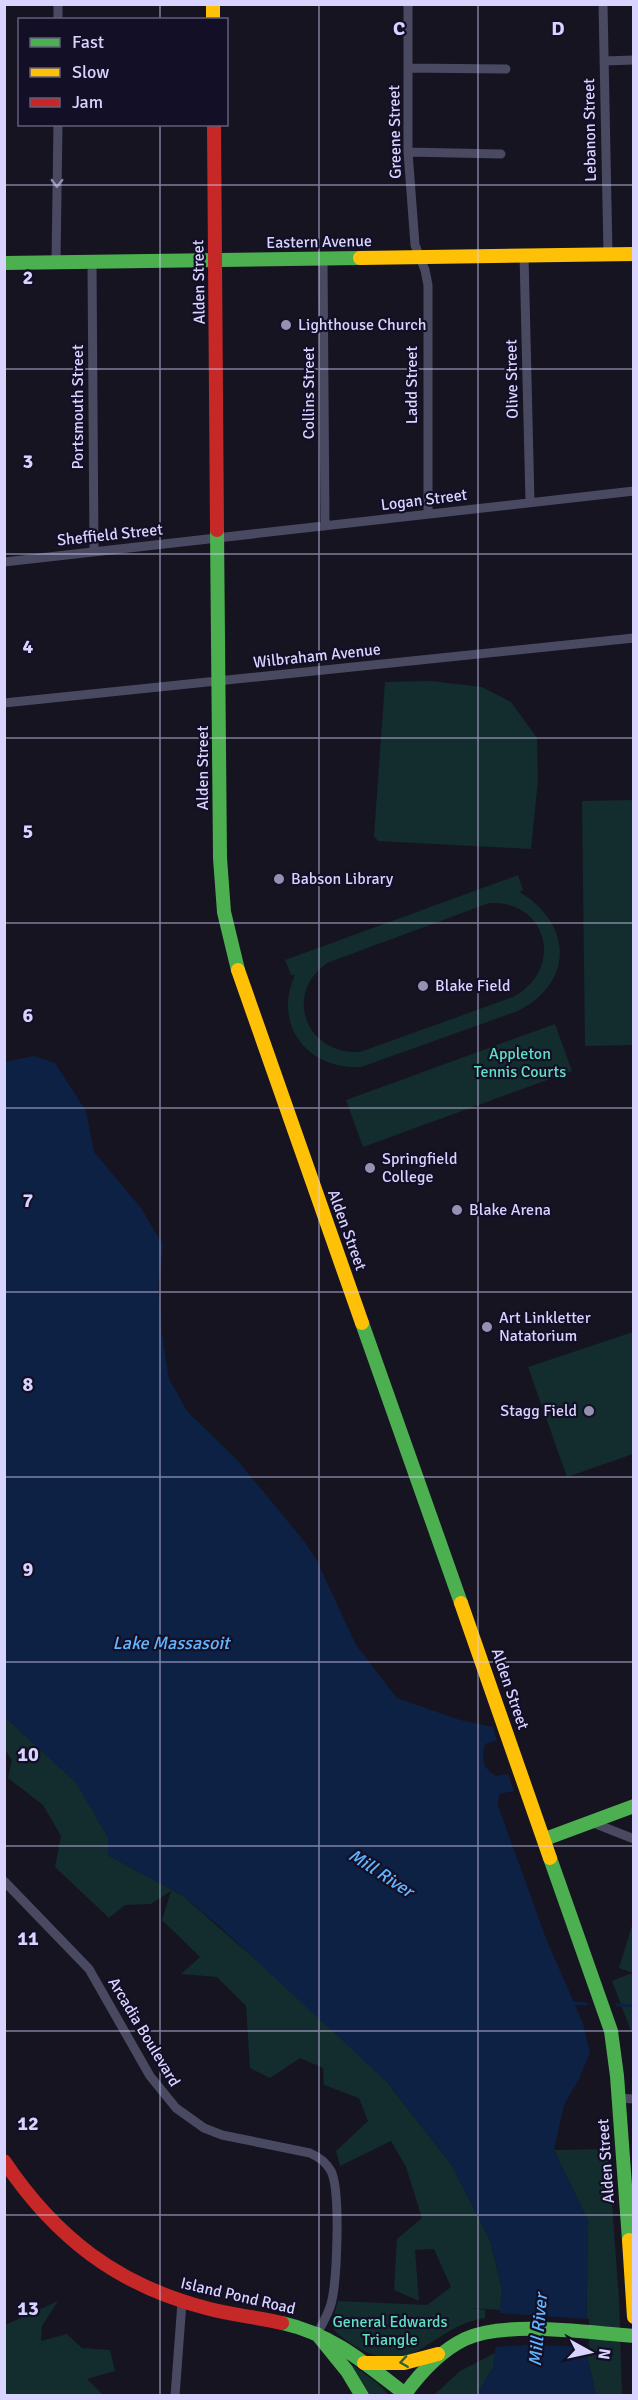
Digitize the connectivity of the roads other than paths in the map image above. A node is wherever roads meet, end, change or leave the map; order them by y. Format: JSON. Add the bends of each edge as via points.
{"nodes":[{"id":1,"x":408,"y":4,"type":"edge"},
{"id":2,"x":603,"y":4,"type":"edge"},
{"id":3,"x":633,"y":60,"type":"edge"},
{"id":4,"x":604,"y":61,"type":"junction"},
{"id":5,"x":408,"y":68,"type":"junction"},
{"id":6,"x":506,"y":69,"type":"dead end"},
{"id":7,"x":57,"y":126,"type":"edge"},
{"id":8,"x":214,"y":126,"type":"edge"},
{"id":9,"x":408,"y":152,"type":"junction"},
{"id":10,"x":501,"y":154,"type":"dead end"},
{"id":11,"x":608,"y":254,"type":"junction"},
{"id":12,"x":633,"y":254,"type":"edge"},
{"id":13,"x":524,"y":255,"type":"junction"},
{"id":14,"x":420,"y":258,"type":"junction"},
{"id":15,"x":323,"y":259,"type":"junction"},
{"id":16,"x":215,"y":260,"type":"junction"},
{"id":17,"x":56,"y":262,"type":"junction"},
{"id":18,"x":92,"y":262,"type":"junction"},
{"id":19,"x":4,"y":263,"type":"edge"},
{"id":20,"x":633,"y":491,"type":"edge"},
{"id":21,"x":530,"y":502,"type":"junction"},
{"id":22,"x":428,"y":514,"type":"junction"},
{"id":23,"x":325,"y":526,"type":"junction"},
{"id":24,"x":218,"y":538,"type":"junction"},
{"id":25,"x":94,"y":552,"type":"junction"},
{"id":26,"x":4,"y":562,"type":"edge"},
{"id":27,"x":633,"y":638,"type":"edge"},
{"id":28,"x":219,"y":682,"type":"junction"},
{"id":29,"x":4,"y":703,"type":"edge"},
{"id":30,"x":633,"y":1806,"type":"edge"},
{"id":31,"x":591,"y":1822,"type":"junction"},
{"id":32,"x":545,"y":1839,"type":"junction"},
{"id":33,"x":633,"y":1839,"type":"edge"},
{"id":34,"x":4,"y":1881,"type":"edge"},
{"id":35,"x":618,"y":2098,"type":"junction"},
{"id":36,"x":633,"y":2099,"type":"edge"},
{"id":37,"x":4,"y":2161,"type":"edge"},
{"id":38,"x":182,"y":2302,"type":"junction"},
{"id":39,"x":633,"y":2317,"type":"edge"},
{"id":40,"x":317,"y":2334,"type":"junction"},
{"id":41,"x":633,"y":2336,"type":"edge"},
{"id":42,"x":442,"y":2353,"type":"junction"},
{"id":43,"x":364,"y":2362,"type":"junction"},
{"id":44,"x":404,"y":2395,"type":"edge"},
{"id":45,"x":175,"y":2396,"type":"edge"},
{"id":46,"x":362,"y":2396,"type":"edge"}],
"edges":[{"from":1,"to":5,"type":"street","name":"Greene Street"},
{"from":2,"to":4,"type":"street","name":"Lebanon Street"},
{"from":3,"to":4,"type":"street"},
{"from":4,"to":11,"type":"street","name":"Lebanon Street"},
{"from":5,"to":6,"type":"street"},
{"from":5,"to":9,"type":"street","name":"Greene Street"},
{"from":7,"to":17,"type":"street","one_way":true},
{"from":8,"to":16,"type":"main road","name":"Alden Street"},
{"from":9,"to":10,"type":"street"},
{"from":9,"to":14,"type":"street","name":"Greene Street","via":[[415,245]]},
{"from":11,"to":12,"type":"main road","name":"Eastern Avenue"},
{"from":11,"to":13,"type":"main road","name":"Eastern Avenue"},
{"from":13,"to":14,"type":"main road","name":"Eastern Avenue"},
{"from":13,"to":21,"type":"street","name":"Olive Street"},
{"from":14,"to":15,"type":"main road","name":"Eastern Avenue"},
{"from":14,"to":22,"type":"street","name":"Ladd Street","via":[[428,285]]},
{"from":15,"to":16,"type":"main road","name":"Eastern Avenue"},
{"from":15,"to":23,"type":"street","name":"Collins Street"},
{"from":16,"to":18,"type":"main road","name":"Eastern Avenue"},
{"from":16,"to":24,"type":"main road","name":"Alden Street"},
{"from":17,"to":18,"type":"main road","name":"Eastern Avenue"},
{"from":17,"to":19,"type":"main road","name":"Eastern Avenue"},
{"from":18,"to":25,"type":"street","name":"Portsmouth Street"},
{"from":20,"to":21,"type":"street","name":"Logan Street"},
{"from":21,"to":22,"type":"street","name":"Logan Street"},
{"from":22,"to":23,"type":"street","name":"Logan Street"},
{"from":23,"to":24,"type":"street","name":"Logan Street"},
{"from":24,"to":25,"type":"street","name":"Sheffield Street"},
{"from":24,"to":28,"type":"main road","name":"Alden Street"},
{"from":25,"to":26,"type":"street","name":"Sheffield Street"},
{"from":27,"to":28,"type":"street","name":"Wilbraham Avenue"},
{"from":28,"to":29,"type":"street","name":"Wilbraham Avenue"},
{"from":28,"to":32,"type":"main road","name":"Alden Street","via":[[220,868],[226,924],[236,964]]},
{"from":30,"to":31,"type":"main road"},
{"from":31,"to":32,"type":"main road"},
{"from":31,"to":33,"type":"street"},
{"from":32,"to":35,"type":"main road","name":"Alden Street","via":[[611,2031]]},
{"from":34,"to":40,"type":"street","name":"Arcadia Boulevard","via":[[89,1969],[150,2076],[176,2108],[213,2132],[310,2153],[330,2169],[337,2205],[333,2290],[330,2309]]},
{"from":35,"to":36,"type":"street"},
{"from":35,"to":39,"type":"main road","name":"Alden Street"},
{"from":37,"to":38,"type":"main road","name":"Island Pond Road","via":[[44,2215],[80,2249],[130,2281]]},
{"from":38,"to":40,"type":"main road","name":"Island Pond Road"},
{"from":38,"to":45,"type":"street"},
{"from":40,"to":43,"type":"main road","name":"Island Pond Road"},
{"from":40,"to":46,"type":"main road","via":[[350,2374]]},
{"from":41,"to":42,"type":"main road","via":[[528,2330],[485,2332]]},
{"from":42,"to":43,"type":"main road","one_way":true,"via":[[404,2363]]},
{"from":42,"to":44,"type":"main road"},
{"from":43,"to":44,"type":"main road","name":"Island Pond Road"}]}
